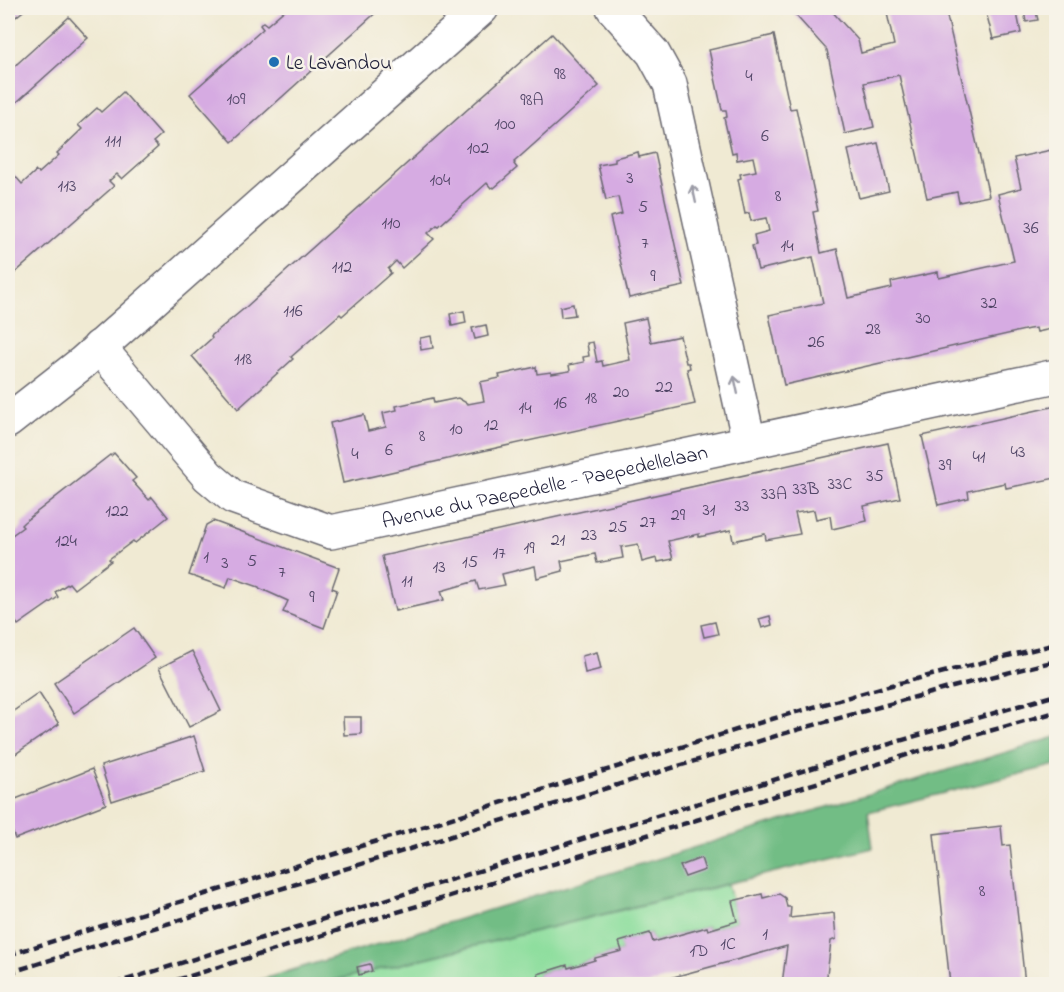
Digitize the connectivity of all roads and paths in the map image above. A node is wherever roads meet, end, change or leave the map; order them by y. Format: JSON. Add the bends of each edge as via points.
{"nodes":[{"id":1,"x":482,"y":8,"type":"edge"},
{"id":2,"x":613,"y":8,"type":"edge"},
{"id":3,"x":99,"y":347,"type":"junction"},
{"id":4,"x":1056,"y":376,"type":"edge"},
{"id":5,"x":8,"y":421,"type":"edge"},
{"id":6,"x":749,"y":442,"type":"junction"}],
"edges":[{"from":1,"to":3,"type":"street"},
{"from":6,"to":2,"type":"street","one_way":true,"via":[[670,84],[653,53]]},
{"from":3,"to":5,"type":"street"},
{"from":3,"to":6,"type":"street","name":"Avenue du Paepedelle - Paepedellelaan","via":[[208,476],[233,497],[331,532]]},
{"from":4,"to":6,"type":"street","name":"Avenue du Paepedelle - Paepedellelaan"}]}
